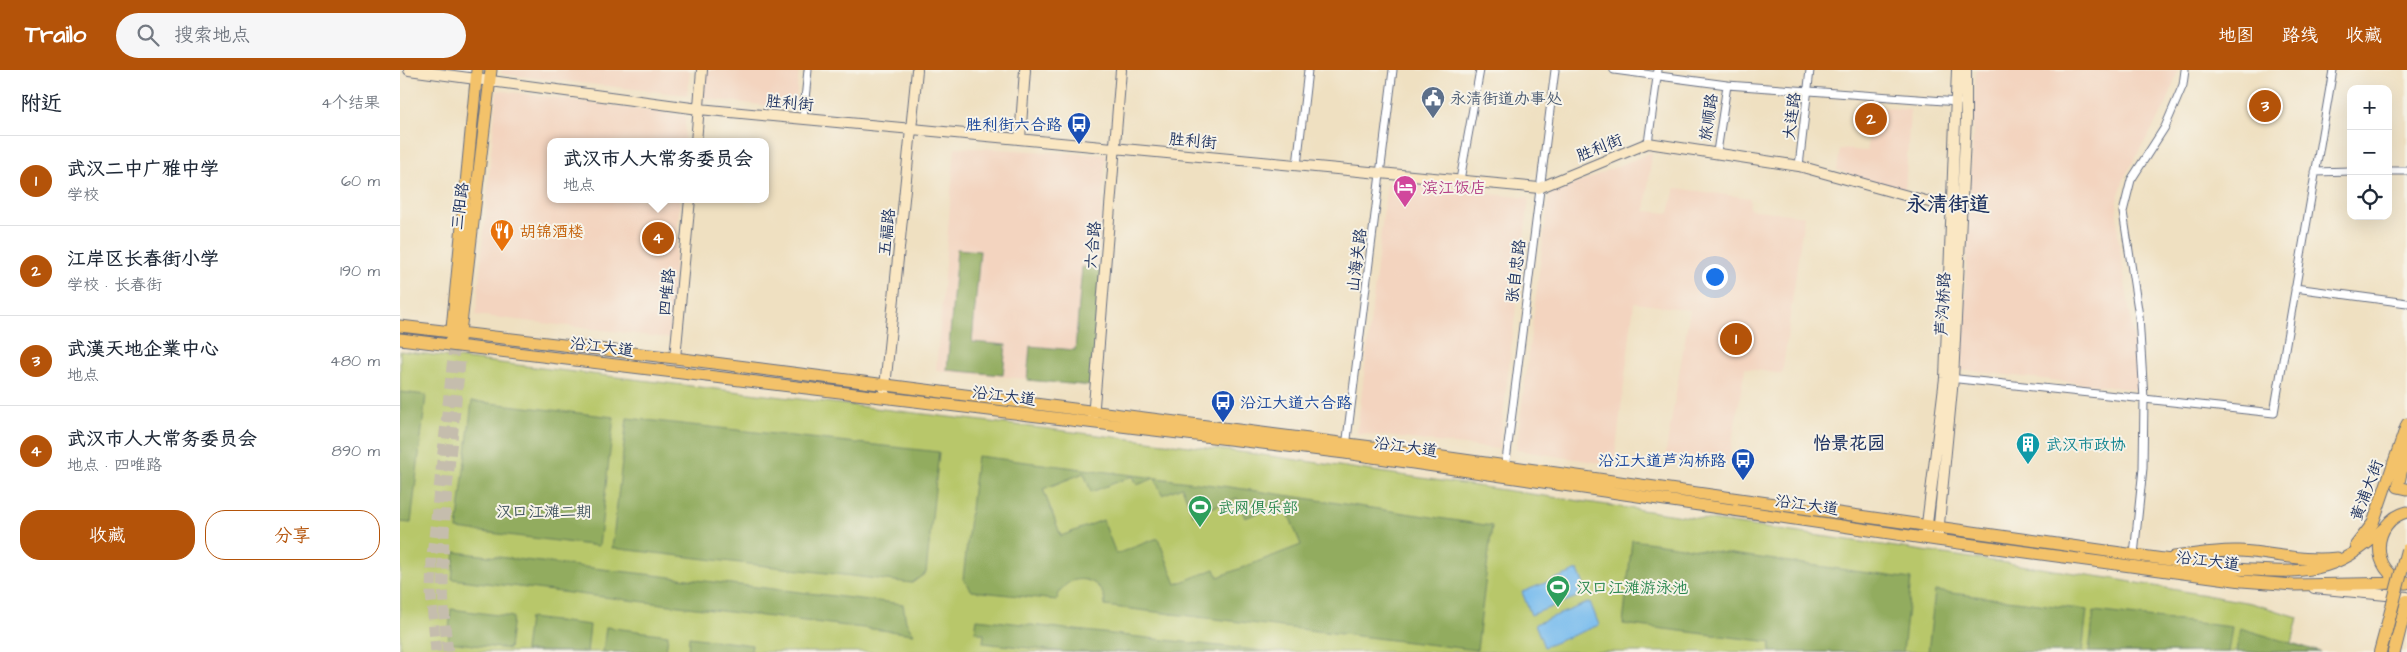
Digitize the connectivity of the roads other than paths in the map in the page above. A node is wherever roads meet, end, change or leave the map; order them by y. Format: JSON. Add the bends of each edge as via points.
{"nodes":[{"id":1,"x":409,"y":70,"type":"edge"},
{"id":2,"x":702,"y":70,"type":"edge"},
{"id":3,"x":808,"y":70,"type":"edge"},
{"id":4,"x":917,"y":70,"type":"edge"},
{"id":5,"x":1025,"y":70,"type":"edge"},
{"id":6,"x":1121,"y":70,"type":"edge"},
{"id":7,"x":1308,"y":70,"type":"edge"},
{"id":8,"x":1394,"y":70,"type":"edge"},
{"id":9,"x":1480,"y":70,"type":"edge"},
{"id":10,"x":1554,"y":70,"type":"edge"},
{"id":11,"x":1614,"y":70,"type":"edge"},
{"id":12,"x":1810,"y":70,"type":"edge"},
{"id":13,"x":1957,"y":70,"type":"edge"},
{"id":14,"x":1966,"y":70,"type":"edge"},
{"id":15,"x":2185,"y":70,"type":"edge"},
{"id":16,"x":2333,"y":70,"type":"edge"},
{"id":17,"x":1658,"y":73,"type":"edge"},
{"id":18,"x":477,"y":75,"type":"edge"},
{"id":19,"x":491,"y":75,"type":"edge"},
{"id":20,"x":1727,"y":85,"type":"junction"},
{"id":21,"x":1808,"y":90,"type":"junction"},
{"id":22,"x":1958,"y":102,"type":"junction"},
{"id":23,"x":699,"y":109,"type":"junction"},
{"id":24,"x":803,"y":118,"type":"junction"},
{"id":25,"x":911,"y":128,"type":"junction"},
{"id":26,"x":696,"y":138,"type":"edge"},
{"id":27,"x":1020,"y":139,"type":"junction"},
{"id":28,"x":1648,"y":143,"type":"junction"},
{"id":29,"x":1115,"y":148,"type":"junction"},
{"id":30,"x":1717,"y":152,"type":"junction"},
{"id":31,"x":1297,"y":165,"type":"junction"},
{"id":32,"x":1799,"y":166,"type":"junction"},
{"id":33,"x":2392,"y":171,"type":"edge"},
{"id":34,"x":2407,"y":171,"type":"edge"},
{"id":35,"x":2316,"y":172,"type":"junction"},
{"id":36,"x":2347,"y":172,"type":"edge"},
{"id":37,"x":1381,"y":173,"type":"junction"},
{"id":38,"x":1460,"y":180,"type":"junction"},
{"id":39,"x":1540,"y":188,"type":"junction"},
{"id":40,"x":690,"y":203,"type":"edge"},
{"id":41,"x":1957,"y":211,"type":"junction"},
{"id":42,"x":2295,"y":288,"type":"junction"},
{"id":43,"x":2407,"y":303,"type":"edge"},
{"id":44,"x":400,"y":326,"type":"edge"},
{"id":45,"x":400,"y":338,"type":"edge"},
{"id":46,"x":455,"y":339,"type":"junction"},
{"id":47,"x":675,"y":358,"type":"junction"},
{"id":48,"x":1949,"y":378,"type":"junction"},
{"id":49,"x":885,"y":385,"type":"junction"},
{"id":50,"x":884,"y":397,"type":"junction"},
{"id":51,"x":2144,"y":399,"type":"junction"},
{"id":52,"x":1093,"y":417,"type":"junction"},
{"id":53,"x":2407,"y":424,"type":"edge"},
{"id":54,"x":2407,"y":443,"type":"edge"},
{"id":55,"x":1346,"y":448,"type":"junction"},
{"id":56,"x":1505,"y":470,"type":"junction"},
{"id":57,"x":2407,"y":489,"type":"edge"},
{"id":58,"x":2407,"y":512,"type":"edge"},
{"id":59,"x":1926,"y":526,"type":"junction"},
{"id":60,"x":1939,"y":527,"type":"junction"},
{"id":61,"x":2384,"y":528,"type":"junction"},
{"id":62,"x":1925,"y":538,"type":"junction"},
{"id":63,"x":1937,"y":540,"type":"junction"},
{"id":64,"x":2407,"y":550,"type":"edge"},
{"id":65,"x":2353,"y":554,"type":"junction"},
{"id":66,"x":2134,"y":555,"type":"junction"},
{"id":67,"x":2340,"y":557,"type":"junction"},
{"id":68,"x":2160,"y":558,"type":"junction"},
{"id":69,"x":2407,"y":583,"type":"edge"},
{"id":70,"x":2294,"y":585,"type":"junction"},
{"id":71,"x":2407,"y":596,"type":"edge"},
{"id":72,"x":2407,"y":601,"type":"edge"},
{"id":73,"x":2380,"y":652,"type":"edge"},
{"id":74,"x":2394,"y":652,"type":"edge"}],
"edges":[{"from":1,"to":18,"type":"street","name":"胜利街"},
{"from":2,"to":23,"type":"street"},
{"from":3,"to":24,"type":"street"},
{"from":4,"to":25,"type":"street","name":"五福路"},
{"from":5,"to":27,"type":"street"},
{"from":6,"to":29,"type":"street","name":"六合路"},
{"from":7,"to":31,"type":"street"},
{"from":8,"to":37,"type":"street","name":"山海关路"},
{"from":9,"to":38,"type":"street"},
{"from":10,"to":39,"type":"street","name":"张自忠路"},
{"from":11,"to":17,"type":"street"},
{"from":12,"to":21,"type":"street","name":"大连路"},
{"from":13,"to":22,"type":"street","name":"芦沟桥路"},
{"from":14,"to":41,"type":"street","name":"芦沟桥路","via":[[1966,118]]},
{"from":15,"to":51,"type":"street","via":[[2183,85],[2165,127],[2131,180],[2124,212],[2139,316]]},
{"from":16,"to":35,"type":"street"},
{"from":17,"to":20,"type":"street"},
{"from":17,"to":28,"type":"street"},
{"from":18,"to":19,"type":"street","name":"胜利街"},
{"from":18,"to":46,"type":"main road","name":"三阳路"},
{"from":19,"to":23,"type":"street","name":"胜利街"},
{"from":19,"to":46,"type":"main road","name":"三阳路"},
{"from":20,"to":21,"type":"street"},
{"from":20,"to":30,"type":"street","name":"旅顺路"},
{"from":21,"to":22,"type":"street"},
{"from":21,"to":32,"type":"street","name":"大连路"},
{"from":22,"to":41,"type":"street","name":"芦沟桥路"},
{"from":23,"to":24,"type":"street","name":"胜利街"},
{"from":23,"to":26,"type":"street"},
{"from":24,"to":25,"type":"street","name":"胜利街"},
{"from":25,"to":27,"type":"street","name":"胜利街"},
{"from":25,"to":49,"type":"street","name":"五福路"},
{"from":27,"to":29,"type":"street","name":"胜利街"},
{"from":28,"to":30,"type":"street","name":"胜利街"},
{"from":28,"to":39,"type":"street","name":"胜利街"},
{"from":29,"to":31,"type":"street","name":"胜利街"},
{"from":29,"to":52,"type":"street","name":"六合路"},
{"from":30,"to":32,"type":"street","name":"胜利街"},
{"from":31,"to":37,"type":"street","name":"胜利街"},
{"from":32,"to":41,"type":"street","name":"胜利街"},
{"from":33,"to":34,"type":"street"},
{"from":35,"to":36,"type":"street"},
{"from":35,"to":42,"type":"street"},
{"from":37,"to":38,"type":"street","name":"胜利街"},
{"from":37,"to":55,"type":"street","name":"山海关路"},
{"from":38,"to":39,"type":"street","name":"胜利街"},
{"from":39,"to":56,"type":"street","name":"张自忠路"},
{"from":40,"to":47,"type":"street","name":"四唯路"},
{"from":41,"to":48,"type":"street","name":"芦沟桥路"},
{"from":42,"to":43,"type":"street"},
{"from":42,"to":51,"type":"street","via":[[2274,413]]},
{"from":44,"to":46,"type":"main road","name":"沿江大道"},
{"from":45,"to":46,"type":"main road","name":"沿江大道"},
{"from":46,"to":47,"type":"main road","name":"沿江大道"},
{"from":46,"to":50,"type":"main road","name":"沿江大道"},
{"from":47,"to":49,"type":"main road","name":"沿江大道"},
{"from":48,"to":51,"type":"street"},
{"from":48,"to":59,"type":"street","name":"芦沟桥路"},
{"from":48,"to":60,"type":"street","name":"芦沟桥路"},
{"from":49,"to":50,"type":"street","name":"五福路"},
{"from":49,"to":52,"type":"main road","name":"沿江大道"},
{"from":50,"to":52,"type":"main road","name":"沿江大道"},
{"from":51,"to":66,"type":"street","via":[[2143,468]]},
{"from":52,"to":55,"type":"main road","name":"沿江大道"},
{"from":53,"to":67,"type":"main road","name":"黄浦大街","via":[[2373,523],[2364,538]]},
{"from":54,"to":57,"type":"main road","via":[[2398,487]]},
{"from":55,"to":56,"type":"main road","name":"沿江大道"},
{"from":56,"to":59,"type":"main road","name":"沿江大道"},
{"from":56,"to":62,"type":"main road","name":"沿江大道"},
{"from":58,"to":61,"type":"main road","name":"沿江大道"},
{"from":59,"to":60,"type":"main road","name":"沿江大道"},
{"from":59,"to":62,"type":"street","name":"芦沟桥路"},
{"from":60,"to":63,"type":"street","name":"芦沟桥路"},
{"from":60,"to":66,"type":"main road","name":"沿江大道"},
{"from":61,"to":65,"type":"main road","name":"沿江大道"},
{"from":61,"to":69,"type":"main road","via":[[2379,546],[2381,559],[2391,574]]},
{"from":62,"to":63,"type":"main road","name":"沿江大道"},
{"from":63,"to":70,"type":"main road","name":"沿江大道","via":[[2242,581]]},
{"from":64,"to":73,"type":"highway","bridge":true},
{"from":65,"to":67,"type":"main road"},
{"from":65,"to":68,"type":"main road","name":"沿江大道","via":[[2325,567],[2295,572],[2234,569]]},
{"from":66,"to":68,"type":"main road","name":"沿江大道"},
{"from":67,"to":68,"type":"main road","via":[[2307,560],[2220,551]]},
{"from":69,"to":70,"type":"main road","name":"沿江大道"},
{"from":70,"to":71,"type":"street"},
{"from":72,"to":74,"type":"highway"}]}
